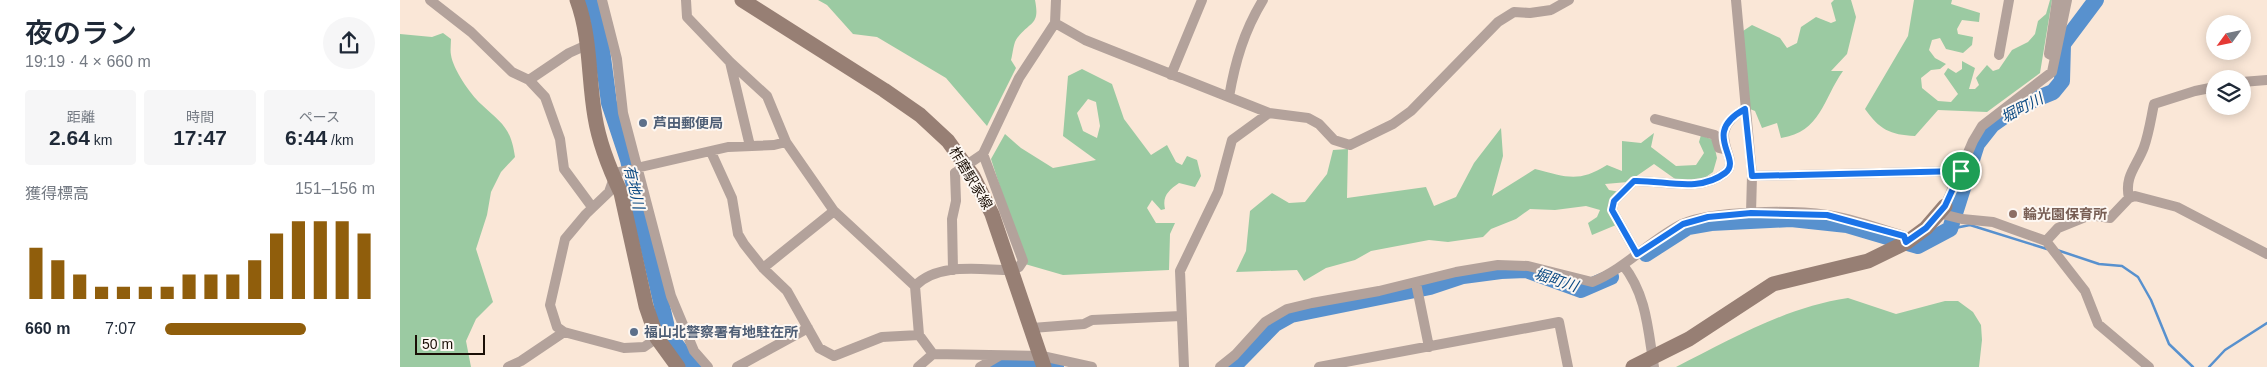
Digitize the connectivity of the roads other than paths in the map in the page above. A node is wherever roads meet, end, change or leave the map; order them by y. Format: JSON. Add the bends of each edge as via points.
{"nodes":[{"id":1,"x":430,"y":0,"type":"edge"},
{"id":2,"x":577,"y":0,"type":"edge"},
{"id":3,"x":602,"y":0,"type":"edge"},
{"id":4,"x":686,"y":0,"type":"edge"},
{"id":5,"x":742,"y":0,"type":"edge"},
{"id":6,"x":1056,"y":0,"type":"edge"},
{"id":7,"x":1202,"y":0,"type":"edge"},
{"id":8,"x":1263,"y":0,"type":"edge"},
{"id":9,"x":1569,"y":0,"type":"edge"},
{"id":10,"x":1736,"y":0,"type":"edge"},
{"id":11,"x":2009,"y":0,"type":"edge"},
{"id":12,"x":2057,"y":0,"type":"edge"},
{"id":13,"x":2067,"y":0,"type":"edge"},
{"id":14,"x":1055,"y":23,"type":"junction"},
{"id":15,"x":589,"y":44,"type":"junction"},
{"id":16,"x":2000,"y":55,"type":"dead end"},
{"id":17,"x":2055,"y":57,"type":"junction"},
{"id":18,"x":730,"y":62,"type":"junction"},
{"id":19,"x":1171,"y":75,"type":"junction"},
{"id":20,"x":528,"y":80,"type":"junction"},
{"id":21,"x":2267,"y":80,"type":"edge"},
{"id":22,"x":2251,"y":81,"type":"edge"},
{"id":23,"x":2206,"y":90,"type":"edge"},
{"id":24,"x":1229,"y":97,"type":"junction"},
{"id":25,"x":1745,"y":109,"type":"junction"},
{"id":26,"x":1269,"y":113,"type":"junction"},
{"id":27,"x":1655,"y":119,"type":"dead end"},
{"id":28,"x":786,"y":142,"type":"junction"},
{"id":29,"x":750,"y":146,"type":"junction"},
{"id":30,"x":1726,"y":150,"type":"junction"},
{"id":31,"x":711,"y":152,"type":"junction"},
{"id":32,"x":983,"y":154,"type":"junction"},
{"id":33,"x":639,"y":166,"type":"junction"},
{"id":34,"x":1961,"y":171,"type":"junction"},
{"id":35,"x":617,"y":175,"type":"junction"},
{"id":36,"x":1752,"y":176,"type":"junction"},
{"id":37,"x":2129,"y":198,"type":"junction"},
{"id":38,"x":592,"y":207,"type":"junction"},
{"id":39,"x":1942,"y":209,"type":"junction"},
{"id":40,"x":834,"y":211,"type":"junction"},
{"id":41,"x":1751,"y":213,"type":"junction"},
{"id":42,"x":2046,"y":241,"type":"junction"},
{"id":43,"x":1906,"y":242,"type":"junction"},
{"id":44,"x":1637,"y":254,"type":"junction"},
{"id":45,"x":2267,"y":254,"type":"edge"},
{"id":46,"x":1623,"y":265,"type":"junction"},
{"id":47,"x":764,"y":268,"type":"junction"},
{"id":48,"x":953,"y":270,"type":"junction"},
{"id":49,"x":1010,"y":270,"type":"junction"},
{"id":50,"x":1416,"y":283,"type":"junction"},
{"id":51,"x":915,"y":286,"type":"junction"},
{"id":52,"x":1181,"y":316,"type":"junction"},
{"id":53,"x":808,"y":328,"type":"junction"},
{"id":54,"x":1032,"y":328,"type":"junction"},
{"id":55,"x":564,"y":332,"type":"junction"},
{"id":56,"x":919,"y":335,"type":"junction"},
{"id":57,"x":657,"y":338,"type":"junction"},
{"id":58,"x":1429,"y":346,"type":"junction"},
{"id":59,"x":933,"y":354,"type":"junction"},
{"id":60,"x":1043,"y":361,"type":"edge"},
{"id":61,"x":1653,"y":362,"type":"edge"},
{"id":62,"x":981,"y":364,"type":"edge"},
{"id":63,"x":508,"y":367,"type":"edge"},
{"id":64,"x":678,"y":367,"type":"edge"},
{"id":65,"x":708,"y":367,"type":"edge"},
{"id":66,"x":737,"y":367,"type":"edge"},
{"id":67,"x":918,"y":367,"type":"edge"},
{"id":68,"x":1092,"y":367,"type":"edge"},
{"id":69,"x":1184,"y":367,"type":"edge"},
{"id":70,"x":1221,"y":367,"type":"edge"},
{"id":71,"x":1319,"y":367,"type":"edge"},
{"id":72,"x":1568,"y":367,"type":"edge"},
{"id":73,"x":1632,"y":367,"type":"edge"},
{"id":74,"x":2150,"y":367,"type":"edge"}],
"edges":[{"from":1,"to":20,"type":"street","via":[[471,32],[512,72]]},
{"from":2,"to":15,"type":"street"},
{"from":3,"to":33,"type":"street","via":[[617,59],[623,113]]},
{"from":4,"to":18,"type":"street","via":[[687,17]]},
{"from":5,"to":49,"type":"street","name":"柞磨駅家線","via":[[891,95],[920,115],[948,141],[973,176],[992,214]]},
{"from":6,"to":14,"type":"street"},
{"from":7,"to":19,"type":"street"},
{"from":8,"to":24,"type":"street","via":[[1251,19],[1235,60]]},
{"from":9,"to":26,"type":"street","via":[[1551,10],[1514,12],[1498,22],[1410,111],[1393,124],[1350,145],[1334,140],[1319,124],[1308,118]]},
{"from":10,"to":25,"type":"street"},
{"from":11,"to":16,"type":"street"},
{"from":12,"to":17,"type":"street","via":[[2049,54]]},
{"from":13,"to":17,"type":"street"},
{"from":14,"to":19,"type":"street","via":[[1085,40]]},
{"from":14,"to":32,"type":"street","via":[[1019,78]]},
{"from":15,"to":20,"type":"street"},
{"from":15,"to":35,"type":"street","via":[[595,120]]},
{"from":17,"to":34,"type":"street","via":[[2052,72],[1982,126]]},
{"from":18,"to":28,"type":"street","via":[[767,96]]},
{"from":18,"to":29,"type":"street"},
{"from":19,"to":24,"type":"street"},
{"from":20,"to":38,"type":"street","via":[[545,97],[554,118],[564,169]]},
{"from":21,"to":22,"type":"street"},
{"from":23,"to":37,"type":"street","via":[[2154,104],[2143,148],[2129,174],[2126,188]]},
{"from":24,"to":26,"type":"street"},
{"from":25,"to":30,"type":"street","via":[[1732,116],[1724,129]]},
{"from":25,"to":36,"type":"street"},
{"from":26,"to":52,"type":"street","via":[[1232,140],[1218,192],[1180,271]]},
{"from":27,"to":30,"type":"street","via":[[1715,135],[1719,148]]},
{"from":28,"to":29,"type":"street"},
{"from":28,"to":40,"type":"street"},
{"from":29,"to":31,"type":"street"},
{"from":30,"to":44,"type":"street","via":[[1731,161],[1725,174],[1684,185],[1634,181],[1614,201],[1612,210]]},
{"from":31,"to":33,"type":"street"},
{"from":31,"to":47,"type":"street","via":[[732,198],[738,234]]},
{"from":32,"to":48,"type":"street","bridge":true,"via":[[955,173]]},
{"from":32,"to":49,"type":"street","via":[[1023,261],[1019,267]]},
{"from":33,"to":35,"type":"street"},
{"from":33,"to":65,"type":"street","via":[[671,296],[694,351]]},
{"from":34,"to":36,"type":"street"},
{"from":34,"to":39,"type":"street"},
{"from":35,"to":38,"type":"street","via":[[609,192]]},
{"from":35,"to":57,"type":"street","via":[[646,306]]},
{"from":36,"to":41,"type":"street"},
{"from":37,"to":42,"type":"street","via":[[2110,218],[2090,215],[2058,228]]},
{"from":37,"to":45,"type":"street","via":[[2143,197],[2177,208]]},
{"from":38,"to":55,"type":"street","via":[[565,239],[550,305],[557,327]]},
{"from":39,"to":42,"type":"street","via":[[1962,219],[1993,222]]},
{"from":39,"to":43,"type":"street","via":[[1926,228]]},
{"from":40,"to":47,"type":"street"},
{"from":40,"to":51,"type":"street"},
{"from":41,"to":43,"type":"street","via":[[1827,215],[1904,236]]},
{"from":41,"to":44,"type":"street","via":[[1708,217],[1683,224]]},
{"from":42,"to":74,"type":"street","via":[[2085,291],[2098,324]]},
{"from":43,"to":61,"type":"street","via":[[1868,261],[1773,284]]},
{"from":44,"to":46,"type":"street"},
{"from":46,"to":50,"type":"street","via":[[1592,282],[1528,266],[1498,265]]},
{"from":46,"to":61,"type":"street","via":[[1645,309]]},
{"from":47,"to":53,"type":"street","via":[[787,291]]},
{"from":48,"to":49,"type":"street"},
{"from":48,"to":51,"type":"street","via":[[944,270],[922,279]]},
{"from":49,"to":54,"type":"street","name":"柞磨駅家線"},
{"from":50,"to":58,"type":"street"},
{"from":50,"to":70,"type":"street","via":[[1287,309],[1265,322]]},
{"from":51,"to":56,"type":"street"},
{"from":52,"to":54,"type":"street","via":[[1092,320],[1084,324]]},
{"from":52,"to":69,"type":"street"},
{"from":53,"to":56,"type":"street","via":[[820,348],[834,356],[882,338]]},
{"from":53,"to":66,"type":"street"},
{"from":54,"to":60,"type":"street","name":"柞磨駅家線"},
{"from":55,"to":57,"type":"street","via":[[624,348],[644,347]]},
{"from":55,"to":63,"type":"street"},
{"from":56,"to":59,"type":"street"},
{"from":57,"to":64,"type":"street"},
{"from":58,"to":71,"type":"street"},
{"from":58,"to":72,"type":"street","via":[[1559,322]]},
{"from":59,"to":62,"type":"street"},
{"from":59,"to":67,"type":"street"},
{"from":60,"to":62,"type":"street","via":[[1000,355]]},
{"from":60,"to":68,"type":"street"},
{"from":61,"to":73,"type":"street"}]}
